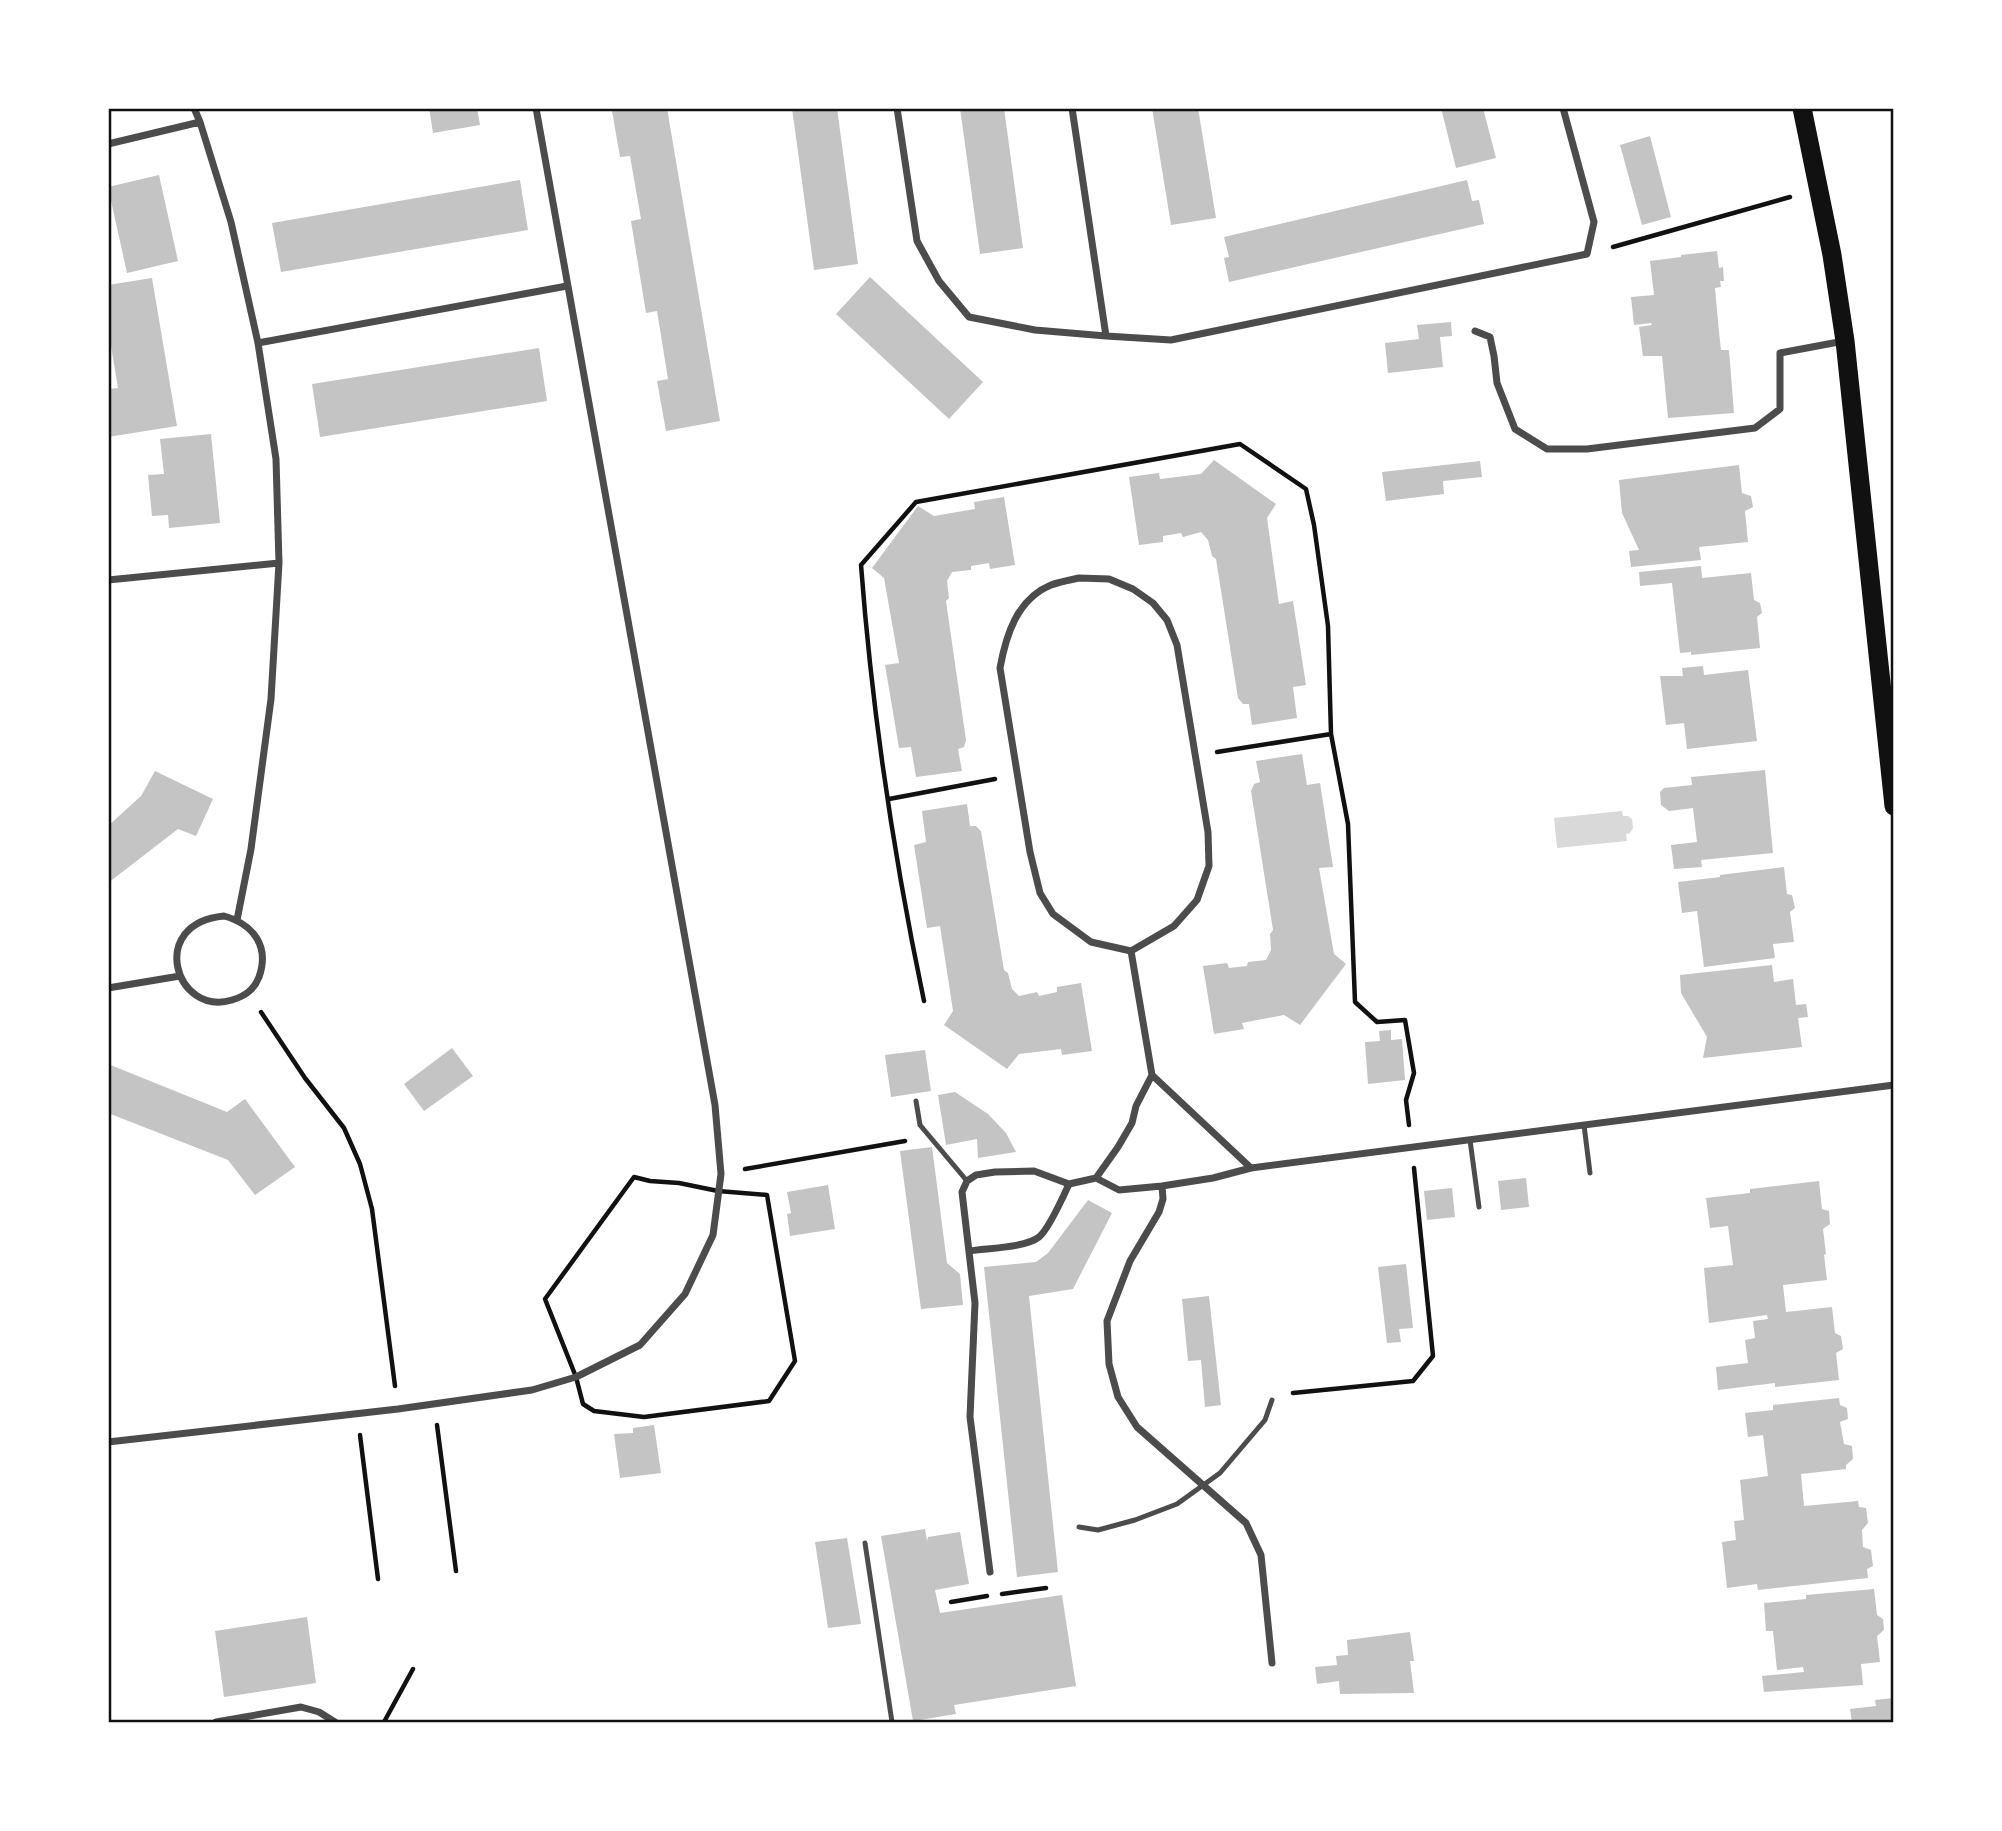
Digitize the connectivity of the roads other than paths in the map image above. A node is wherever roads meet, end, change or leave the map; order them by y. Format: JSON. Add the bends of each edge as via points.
{"nodes":[{"id":1,"x":194,"y":108,"type":"edge"},
{"id":2,"x":536,"y":108,"type":"edge"},
{"id":3,"x":897,"y":108,"type":"edge"},
{"id":4,"x":1072,"y":108,"type":"edge"},
{"id":5,"x":1563,"y":108,"type":"edge"},
{"id":6,"x":1802,"y":108,"type":"edge"},
{"id":7,"x":200,"y":122,"type":"junction"},
{"id":8,"x":108,"y":144,"type":"edge"},
{"id":9,"x":567,"y":286,"type":"junction"},
{"id":10,"x":1475,"y":331,"type":"dead end"},
{"id":11,"x":1106,"y":336,"type":"junction"},
{"id":12,"x":1845,"y":341,"type":"junction"},
{"id":13,"x":258,"y":343,"type":"junction"},
{"id":14,"x":279,"y":563,"type":"junction"},
{"id":15,"x":108,"y":580,"type":"edge"},
{"id":16,"x":1894,"y":806,"type":"edge"},
{"id":17,"x":237,"y":920,"type":"junction"},
{"id":18,"x":1131,"y":951,"type":"junction"},
{"id":19,"x":180,"y":976,"type":"junction"},
{"id":20,"x":108,"y":988,"type":"edge"},
{"id":21,"x":1152,"y":1075,"type":"junction"},
{"id":22,"x":1894,"y":1085,"type":"edge"},
{"id":23,"x":916,"y":1101,"type":"dead end"},
{"id":24,"x":1584,"y":1125,"type":"junction"},
{"id":25,"x":1470,"y":1140,"type":"junction"},
{"id":26,"x":1251,"y":1168,"type":"junction"},
{"id":27,"x":1590,"y":1173,"type":"dead end"},
{"id":28,"x":1096,"y":1178,"type":"junction"},
{"id":29,"x":967,"y":1181,"type":"junction"},
{"id":30,"x":1069,"y":1184,"type":"junction"},
{"id":31,"x":1162,"y":1186,"type":"junction"},
{"id":32,"x":1479,"y":1207,"type":"dead end"},
{"id":33,"x":969,"y":1251,"type":"junction"},
{"id":34,"x":1272,"y":1400,"type":"road end"},
{"id":35,"x":108,"y":1442,"type":"edge"},
{"id":36,"x":1202,"y":1486,"type":"junction"},
{"id":37,"x":1079,"y":1527,"type":"dead end"},
{"id":38,"x":866,"y":1543,"type":"dead end"},
{"id":39,"x":990,"y":1572,"type":"dead end"},
{"id":40,"x":1272,"y":1663,"type":"dead end"},
{"id":41,"x":216,"y":1723,"type":"edge"},
{"id":42,"x":335,"y":1723,"type":"edge"},
{"id":43,"x":892,"y":1723,"type":"edge"}],
"edges":[{"from":1,"to":7,"type":"street"},
{"from":2,"to":9,"type":"street"},
{"from":3,"to":11,"type":"street","via":[[917,241],[939,281],[969,317],[1035,330]]},
{"from":4,"to":11,"type":"street"},
{"from":5,"to":11,"type":"street","via":[[1594,222],[1587,254],[1171,340]]},
{"from":6,"to":12,"type":"highway"},
{"from":7,"to":8,"type":"street"},
{"from":7,"to":13,"type":"street","via":[[231,222]]},
{"from":9,"to":13,"type":"street"},
{"from":9,"to":35,"type":"street","via":[[715,1105],[720,1174],[713,1235],[685,1294],[640,1345],[576,1377],[543,1387],[435,1404]]},
{"from":10,"to":12,"type":"street","via":[[1490,337],[1497,383],[1515,429],[1548,449],[1587,449],[1755,428],[1780,409],[1780,353]]},
{"from":12,"to":16,"type":"highway"},
{"from":13,"to":14,"type":"street","via":[[276,459]]},
{"from":14,"to":15,"type":"street"},
{"from":14,"to":17,"type":"street","via":[[271,699]]},
{"from":17,"to":19,"type":"street","via":[[210,918],[186,932],[179,944]]},
{"from":17,"to":19,"type":"street","via":[[258,939],[262,952],[262,967],[249,993],[222,1003],[207,1001],[195,995]]},
{"from":18,"to":18,"type":"street","via":[[1091,942],[1053,914],[1040,893],[999,668],[1013,621],[1029,600],[1050,585],[1079,578],[1109,579],[1133,589],[1167,620],[1177,645],[1208,832],[1209,866],[1197,900],[1174,926]]},
{"from":18,"to":21,"type":"street"},
{"from":19,"to":20,"type":"street"},
{"from":21,"to":26,"type":"street"},
{"from":21,"to":28,"type":"street","via":[[1132,1123]]},
{"from":22,"to":24,"type":"street"},
{"from":23,"to":29,"type":"lane","via":[[920,1125]]},
{"from":24,"to":25,"type":"street"},
{"from":24,"to":27,"type":"lane"},
{"from":25,"to":26,"type":"street"},
{"from":25,"to":32,"type":"lane"},
{"from":26,"to":31,"type":"street"},
{"from":28,"to":30,"type":"street"},
{"from":28,"to":31,"type":"street","via":[[1119,1190]]},
{"from":29,"to":30,"type":"street","via":[[995,1172],[1034,1171]]},
{"from":29,"to":33,"type":"street","via":[[962,1192]]},
{"from":30,"to":33,"type":"street","via":[[1040,1237],[1024,1244]]},
{"from":31,"to":36,"type":"street","via":[[1158,1212],[1129,1261],[1107,1321],[1109,1364],[1118,1397],[1137,1427]]},
{"from":33,"to":39,"type":"street","via":[[975,1303],[970,1417]]},
{"from":34,"to":36,"type":"lane","via":[[1265,1420],[1220,1473]]},
{"from":36,"to":37,"type":"lane","via":[[1177,1504],[1135,1520],[1098,1530]]},
{"from":36,"to":40,"type":"street","via":[[1246,1523],[1261,1555]]},
{"from":38,"to":43,"type":"lane"},
{"from":41,"to":42,"type":"street","via":[[301,1707]]}]}
